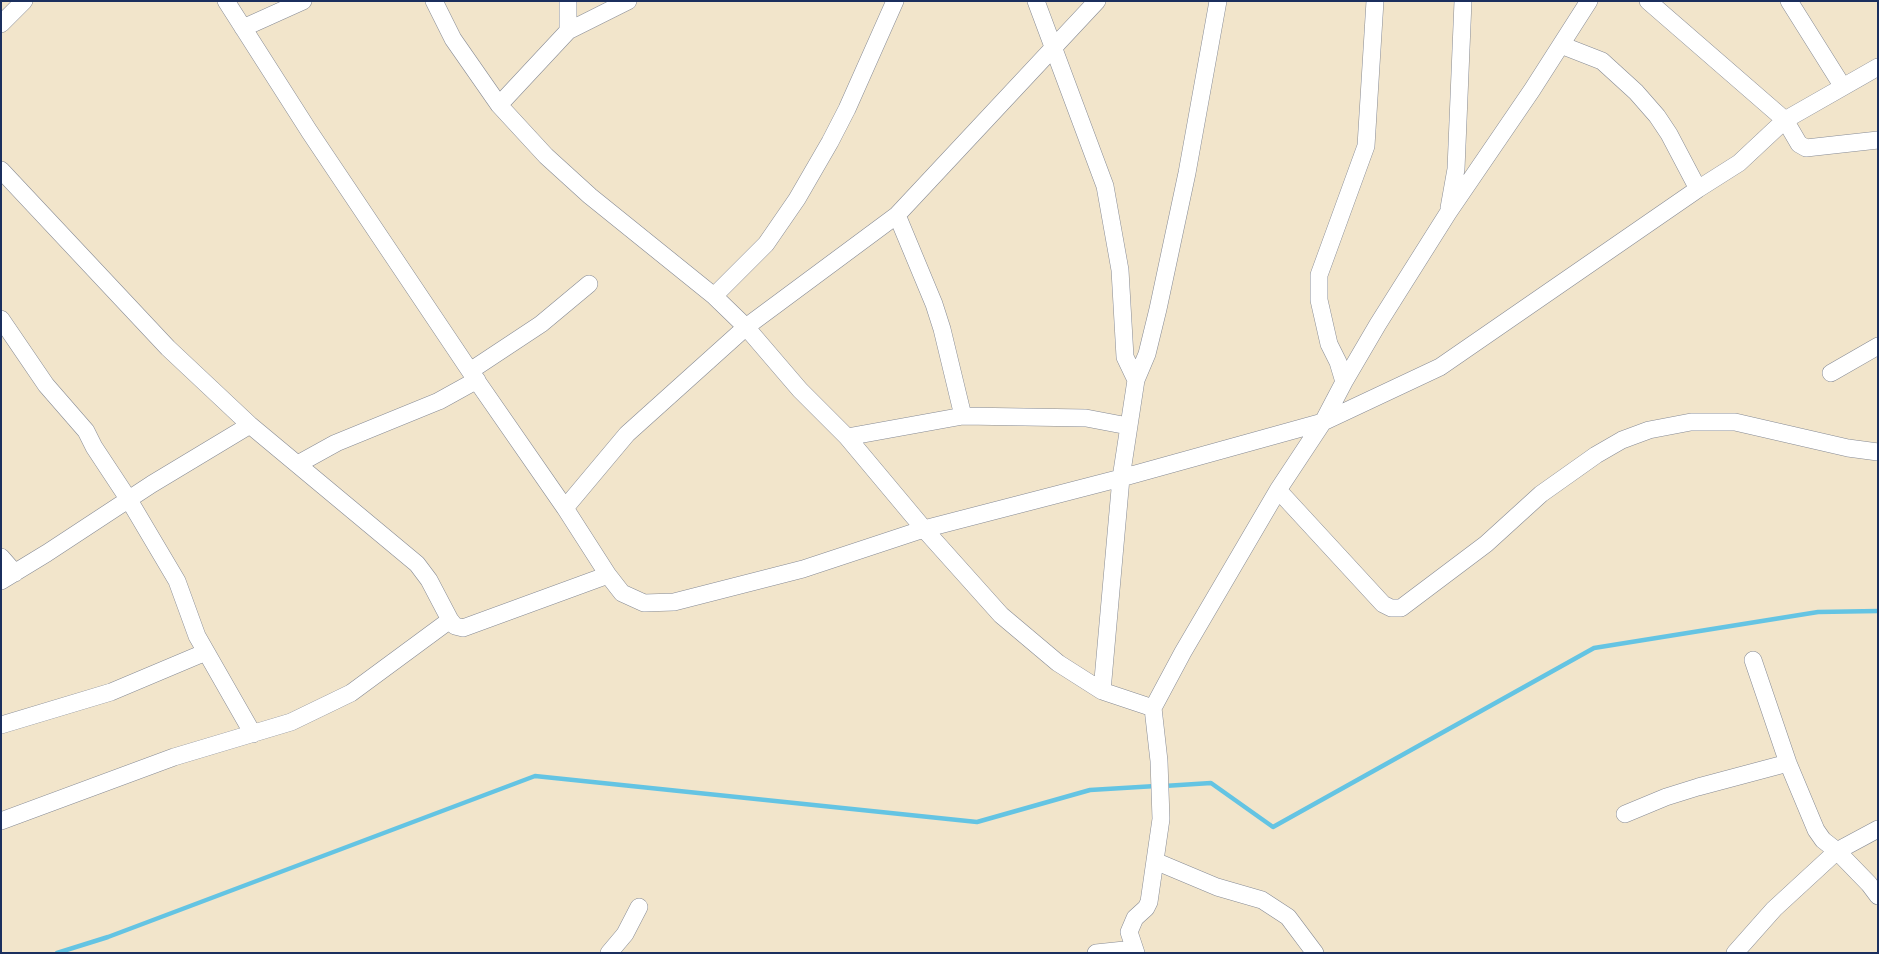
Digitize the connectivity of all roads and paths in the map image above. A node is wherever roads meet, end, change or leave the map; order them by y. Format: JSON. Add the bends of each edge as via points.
{"nodes":[{"id":1,"x":24,"y":1,"type":"edge"},
{"id":2,"x":226,"y":1,"type":"edge"},
{"id":3,"x":303,"y":1,"type":"edge"},
{"id":4,"x":434,"y":1,"type":"edge"},
{"id":5,"x":568,"y":1,"type":"edge"},
{"id":6,"x":628,"y":1,"type":"edge"},
{"id":7,"x":895,"y":1,"type":"edge"},
{"id":8,"x":1036,"y":1,"type":"edge"},
{"id":9,"x":1096,"y":1,"type":"edge"},
{"id":10,"x":1218,"y":1,"type":"edge"},
{"id":11,"x":1375,"y":1,"type":"edge"},
{"id":12,"x":1463,"y":1,"type":"edge"},
{"id":13,"x":1589,"y":1,"type":"edge"},
{"id":14,"x":1648,"y":1,"type":"edge"},
{"id":15,"x":1789,"y":1,"type":"edge"},
{"id":16,"x":1,"y":24,"type":"edge"},
{"id":17,"x":243,"y":28,"type":"junction"},
{"id":18,"x":568,"y":31,"type":"junction"},
{"id":19,"x":1560,"y":45,"type":"junction"},
{"id":20,"x":1054,"y":48,"type":"junction"},
{"id":21,"x":1878,"y":67,"type":"edge"},
{"id":22,"x":1843,"y":87,"type":"junction"},
{"id":23,"x":499,"y":105,"type":"junction"},
{"id":24,"x":1785,"y":120,"type":"junction"},
{"id":25,"x":1878,"y":140,"type":"edge"},
{"id":26,"x":1,"y":170,"type":"edge"},
{"id":27,"x":1698,"y":189,"type":"junction"},
{"id":28,"x":1448,"y":213,"type":"junction"},
{"id":29,"x":897,"y":215,"type":"junction"},
{"id":30,"x":589,"y":284,"type":"dead end"},
{"id":31,"x":714,"y":296,"type":"junction"},
{"id":32,"x":1,"y":319,"type":"edge"},
{"id":33,"x":746,"y":327,"type":"junction"},
{"id":34,"x":1878,"y":346,"type":"edge"},
{"id":35,"x":1831,"y":373,"type":"dead end"},
{"id":36,"x":474,"y":376,"type":"junction"},
{"id":37,"x":1136,"y":380,"type":"junction"},
{"id":38,"x":1344,"y":382,"type":"junction"},
{"id":39,"x":964,"y":416,"type":"junction"},
{"id":40,"x":1323,"y":422,"type":"junction"},
{"id":41,"x":250,"y":425,"type":"junction"},
{"id":42,"x":1128,"y":426,"type":"junction"},
{"id":43,"x":847,"y":437,"type":"junction"},
{"id":44,"x":1878,"y":452,"type":"edge"},
{"id":45,"x":298,"y":464,"type":"junction"},
{"id":46,"x":1121,"y":478,"type":"junction"},
{"id":47,"x":1278,"y":490,"type":"junction"},
{"id":48,"x":130,"y":500,"type":"junction"},
{"id":49,"x":565,"y":508,"type":"junction"},
{"id":50,"x":924,"y":529,"type":"junction"},
{"id":51,"x":1,"y":557,"type":"edge"},
{"id":52,"x":608,"y":574,"type":"junction"},
{"id":53,"x":8,"y":577,"type":"edge"},
{"id":54,"x":450,"y":620,"type":"junction"},
{"id":55,"x":206,"y":652,"type":"junction"},
{"id":56,"x":1753,"y":660,"type":"dead end"},
{"id":57,"x":1102,"y":691,"type":"junction"},
{"id":58,"x":1154,"y":708,"type":"junction"},
{"id":59,"x":1,"y":725,"type":"edge"},
{"id":60,"x":253,"y":734,"type":"junction"},
{"id":61,"x":1788,"y":763,"type":"junction"},
{"id":62,"x":1625,"y":814,"type":"dead end"},
{"id":63,"x":1,"y":821,"type":"edge"},
{"id":64,"x":1878,"y":829,"type":"edge"},
{"id":65,"x":1837,"y":851,"type":"junction"},
{"id":66,"x":1155,"y":861,"type":"junction"},
{"id":67,"x":1878,"y":896,"type":"edge"},
{"id":68,"x":639,"y":907,"type":"dead end"},
{"id":69,"x":1135,"y":951,"type":"edge"},
{"id":70,"x":1738,"y":952,"type":"edge"},
{"id":71,"x":609,"y":953,"type":"edge"},
{"id":72,"x":1096,"y":953,"type":"edge"},
{"id":73,"x":1315,"y":953,"type":"edge"}],
"edges":[{"from":1,"to":16,"type":"street"},
{"from":2,"to":17,"type":"street"},
{"from":3,"to":17,"type":"street"},
{"from":4,"to":23,"type":"street","via":[[454,39]]},
{"from":5,"to":18,"type":"street"},
{"from":6,"to":18,"type":"street"},
{"from":7,"to":31,"type":"street","via":[[847,109],[796,199],[766,244]]},
{"from":8,"to":20,"type":"street"},
{"from":9,"to":20,"type":"street"},
{"from":10,"to":37,"type":"street","via":[[1187,173],[1158,308],[1147,354]]},
{"from":11,"to":38,"type":"street","via":[[1366,146],[1323,261],[1318,288],[1329,344]]},
{"from":12,"to":28,"type":"street","via":[[1456,169]]},
{"from":13,"to":19,"type":"street"},
{"from":14,"to":24,"type":"street"},
{"from":15,"to":22,"type":"street"},
{"from":17,"to":36,"type":"street"},
{"from":18,"to":23,"type":"street"},
{"from":19,"to":27,"type":"street","via":[[1602,61],[1636,92],[1669,134]]},
{"from":19,"to":28,"type":"street"},
{"from":20,"to":29,"type":"street"},
{"from":20,"to":37,"type":"street","via":[[1104,186],[1120,270],[1125,357]]},
{"from":21,"to":22,"type":"street"},
{"from":22,"to":24,"type":"street"},
{"from":23,"to":31,"type":"street","via":[[546,156],[590,196]]},
{"from":24,"to":25,"type":"street","via":[[1799,144],[1806,148]]},
{"from":24,"to":27,"type":"street","via":[[1750,155]]},
{"from":26,"to":41,"type":"street","via":[[168,348]]},
{"from":27,"to":40,"type":"street","via":[[1440,367]]},
{"from":28,"to":38,"type":"street"},
{"from":29,"to":33,"type":"street"},
{"from":29,"to":39,"type":"street","via":[[936,310]]},
{"from":30,"to":36,"type":"street"},
{"from":31,"to":33,"type":"street"},
{"from":32,"to":48,"type":"street","via":[[46,385],[86,431]]},
{"from":33,"to":43,"type":"street","via":[[800,390]]},
{"from":33,"to":49,"type":"street","via":[[627,434]]},
{"from":34,"to":35,"type":"street"},
{"from":36,"to":45,"type":"street","via":[[439,401],[336,443]]},
{"from":36,"to":49,"type":"street"},
{"from":37,"to":42,"type":"street"},
{"from":38,"to":40,"type":"street"},
{"from":39,"to":42,"type":"street","via":[[1086,418]]},
{"from":39,"to":43,"type":"street"},
{"from":40,"to":46,"type":"street"},
{"from":40,"to":47,"type":"street"},
{"from":41,"to":45,"type":"street"},
{"from":41,"to":48,"type":"street"},
{"from":42,"to":46,"type":"street"},
{"from":43,"to":50,"type":"street"},
{"from":44,"to":47,"type":"street","via":[[1848,448],[1735,422],[1692,422],[1649,430],[1622,440],[1596,455],[1541,494],[1486,544],[1401,608],[1391,608],[1383,604]]},
{"from":45,"to":54,"type":"street","via":[[417,564],[429,580]]},
{"from":46,"to":50,"type":"street"},
{"from":46,"to":57,"type":"street"},
{"from":47,"to":58,"type":"street","via":[[1183,652]]},
{"from":48,"to":53,"type":"street"},
{"from":48,"to":55,"type":"street","via":[[177,581],[197,636]]},
{"from":49,"to":52,"type":"street"},
{"from":50,"to":52,"type":"street","via":[[803,569],[674,602],[644,603],[622,593]]},
{"from":50,"to":57,"type":"street","via":[[1001,615],[1058,663]]},
{"from":51,"to":53,"type":"street"},
{"from":52,"to":54,"type":"street","via":[[463,628],[455,626]]},
{"from":54,"to":60,"type":"street","via":[[351,693],[291,722]]},
{"from":55,"to":59,"type":"street","via":[[111,692]]},
{"from":55,"to":60,"type":"street"},
{"from":56,"to":61,"type":"street"},
{"from":57,"to":58,"type":"street"},
{"from":58,"to":66,"type":"street","via":[[1159,761],[1160,819]]},
{"from":60,"to":63,"type":"street","via":[[174,757]]},
{"from":61,"to":62,"type":"street","via":[[1666,797]]},
{"from":61,"to":65,"type":"street","via":[[1816,830],[1823,840]]},
{"from":64,"to":65,"type":"street"},
{"from":65,"to":67,"type":"street"},
{"from":65,"to":70,"type":"street","via":[[1774,909]]},
{"from":66,"to":69,"type":"street","via":[[1149,902],[1135,918],[1129,932]]},
{"from":66,"to":73,"type":"street","via":[[1217,887],[1262,900],[1288,917]]},
{"from":68,"to":71,"type":"street","via":[[625,934]]},
{"from":69,"to":72,"type":"street"}]}
